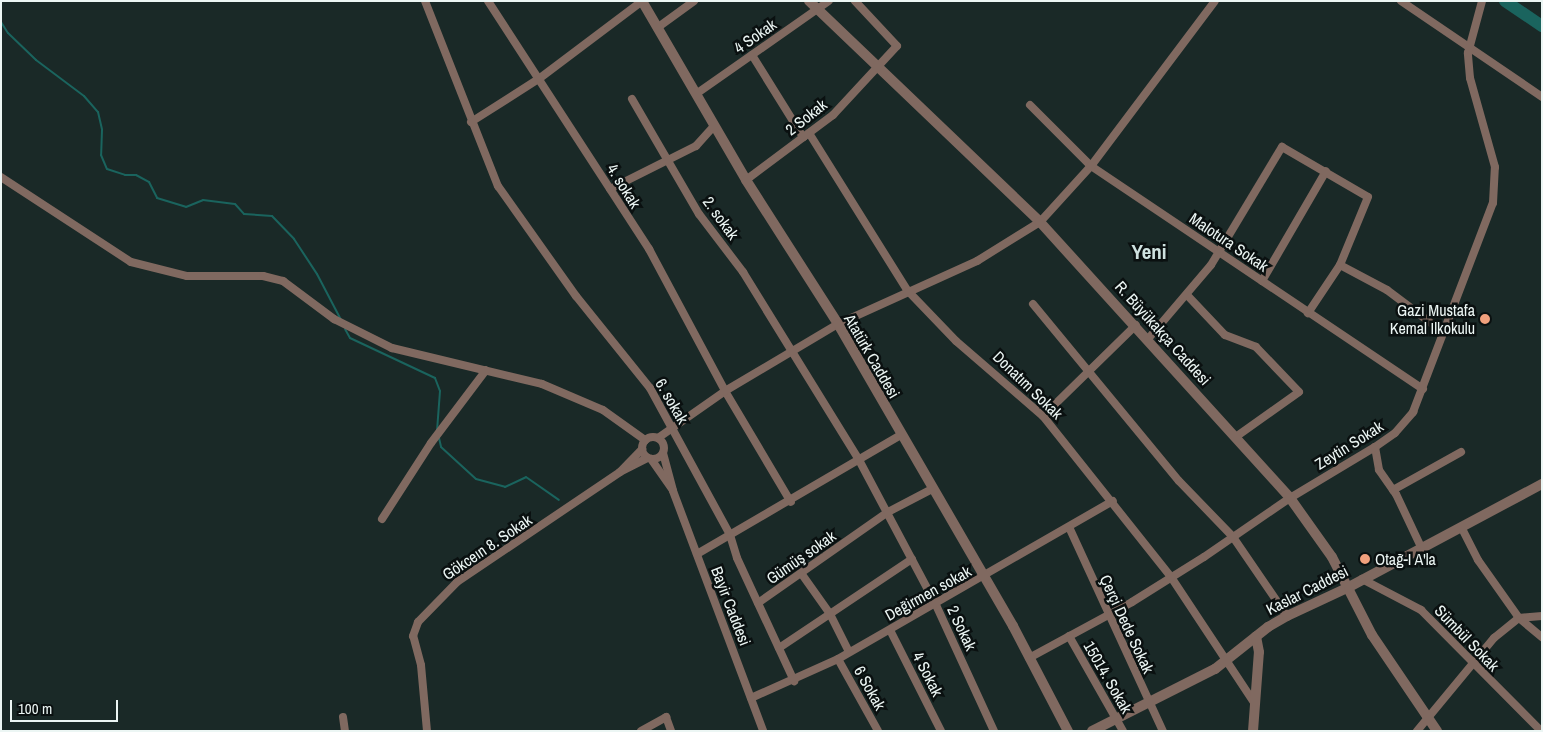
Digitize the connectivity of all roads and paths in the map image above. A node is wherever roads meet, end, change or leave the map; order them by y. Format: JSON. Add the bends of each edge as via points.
{"nodes":[{"id":1,"x":425,"y":1,"type":"edge"},
{"id":2,"x":488,"y":1,"type":"edge"},
{"id":3,"x":642,"y":1,"type":"edge"},
{"id":4,"x":694,"y":1,"type":"edge"},
{"id":5,"x":809,"y":1,"type":"edge"},
{"id":6,"x":828,"y":1,"type":"edge"},
{"id":7,"x":855,"y":1,"type":"edge"},
{"id":8,"x":1216,"y":1,"type":"edge"},
{"id":9,"x":1401,"y":1,"type":"edge"},
{"id":10,"x":1482,"y":1,"type":"edge"},
{"id":11,"x":817,"y":9,"type":"junction"},
{"id":12,"x":657,"y":28,"type":"junction"},
{"id":13,"x":1469,"y":45,"type":"junction"},
{"id":14,"x":752,"y":55,"type":"junction"},
{"id":15,"x":877,"y":68,"type":"junction"},
{"id":16,"x":540,"y":78,"type":"junction"},
{"id":17,"x":696,"y":94,"type":"junction"},
{"id":18,"x":1542,"y":97,"type":"edge"},
{"id":19,"x":632,"y":99,"type":"dead end"},
{"id":20,"x":1030,"y":105,"type":"dead end"},
{"id":21,"x":471,"y":122,"type":"junction"},
{"id":22,"x":714,"y":126,"type":"junction"},
{"id":23,"x":806,"y":135,"type":"junction"},
{"id":24,"x":667,"y":161,"type":"junction"},
{"id":25,"x":1090,"y":166,"type":"junction"},
{"id":26,"x":1326,"y":171,"type":"junction"},
{"id":27,"x":1,"y":177,"type":"edge"},
{"id":28,"x":746,"y":180,"type":"junction"},
{"id":29,"x":610,"y":189,"type":"junction"},
{"id":30,"x":1040,"y":222,"type":"junction"},
{"id":31,"x":1219,"y":251,"type":"junction"},
{"id":32,"x":1340,"y":265,"type":"junction"},
{"id":33,"x":1262,"y":281,"type":"junction"},
{"id":34,"x":907,"y":290,"type":"junction"},
{"id":35,"x":1187,"y":295,"type":"junction"},
{"id":36,"x":1033,"y":304,"type":"dead end"},
{"id":37,"x":1308,"y":313,"type":"junction"},
{"id":38,"x":838,"y":324,"type":"junction"},
{"id":39,"x":1136,"y":325,"type":"junction"},
{"id":40,"x":1443,"y":332,"type":"junction"},
{"id":41,"x":1148,"y":339,"type":"junction"},
{"id":42,"x":791,"y":351,"type":"junction"},
{"id":43,"x":486,"y":370,"type":"junction"},
{"id":44,"x":1088,"y":372,"type":"junction"},
{"id":45,"x":1423,"y":390,"type":"junction"},
{"id":46,"x":725,"y":391,"type":"junction"},
{"id":47,"x":1043,"y":416,"type":"junction"},
{"id":48,"x":670,"y":426,"type":"junction"},
{"id":49,"x":901,"y":435,"type":"junction"},
{"id":50,"x":1237,"y":436,"type":"junction"},
{"id":51,"x":658,"y":438,"type":"junction"},
{"id":52,"x":645,"y":440,"type":"junction"},
{"id":53,"x":1375,"y":447,"type":"junction"},
{"id":54,"x":642,"y":449,"type":"junction"},
{"id":55,"x":1461,"y":452,"type":"dead end"},
{"id":56,"x":663,"y":453,"type":"junction"},
{"id":57,"x":650,"y":458,"type":"junction"},
{"id":58,"x":859,"y":460,"type":"junction"},
{"id":59,"x":620,"y":472,"type":"junction"},
{"id":60,"x":1542,"y":484,"type":"edge"},
{"id":61,"x":932,"y":489,"type":"junction"},
{"id":62,"x":1393,"y":490,"type":"junction"},
{"id":63,"x":673,"y":491,"type":"junction"},
{"id":64,"x":1290,"y":498,"type":"junction"},
{"id":65,"x":791,"y":502,"type":"junction"},
{"id":66,"x":1113,"y":502,"type":"junction"},
{"id":67,"x":888,"y":512,"type":"junction"},
{"id":68,"x":382,"y":519,"type":"dead end"},
{"id":69,"x":1460,"y":527,"type":"junction"},
{"id":70,"x":1069,"y":528,"type":"junction"},
{"id":71,"x":730,"y":536,"type":"junction"},
{"id":72,"x":1233,"y":537,"type":"junction"},
{"id":73,"x":1421,"y":547,"type":"junction"},
{"id":74,"x":697,"y":554,"type":"junction"},
{"id":75,"x":912,"y":559,"type":"junction"},
{"id":76,"x":801,"y":573,"type":"junction"},
{"id":77,"x":1171,"y":577,"type":"junction"},
{"id":78,"x":984,"y":578,"type":"junction"},
{"id":79,"x":1362,"y":579,"type":"junction"},
{"id":80,"x":1349,"y":588,"type":"junction"},
{"id":81,"x":758,"y":603,"type":"junction"},
{"id":82,"x":936,"y":605,"type":"junction"},
{"id":83,"x":830,"y":614,"type":"junction"},
{"id":84,"x":1108,"y":615,"type":"junction"},
{"id":85,"x":1287,"y":616,"type":"junction"},
{"id":86,"x":1542,"y":616,"type":"edge"},
{"id":87,"x":1520,"y":618,"type":"junction"},
{"id":88,"x":890,"y":630,"type":"junction"},
{"id":89,"x":1069,"y":636,"type":"junction"},
{"id":90,"x":1256,"y":636,"type":"junction"},
{"id":91,"x":1542,"y":637,"type":"edge"},
{"id":92,"x":779,"y":648,"type":"junction"},
{"id":93,"x":849,"y":652,"type":"junction"},
{"id":94,"x":1029,"y":658,"type":"junction"},
{"id":95,"x":838,"y":659,"type":"junction"},
{"id":96,"x":1228,"y":660,"type":"junction"},
{"id":97,"x":1472,"y":664,"type":"junction"},
{"id":98,"x":794,"y":681,"type":"junction"},
{"id":99,"x":751,"y":698,"type":"junction"},
{"id":100,"x":1148,"y":703,"type":"junction"},
{"id":101,"x":1255,"y":704,"type":"junction"},
{"id":102,"x":342,"y":717,"type":"dead end"},
{"id":103,"x":1117,"y":720,"type":"junction"},
{"id":104,"x":1429,"y":720,"type":"junction"},
{"id":105,"x":346,"y":731,"type":"edge"},
{"id":106,"x":427,"y":731,"type":"edge"},
{"id":107,"x":641,"y":731,"type":"edge"},
{"id":108,"x":671,"y":731,"type":"edge"},
{"id":109,"x":763,"y":731,"type":"edge"},
{"id":110,"x":878,"y":731,"type":"edge"},
{"id":111,"x":942,"y":731,"type":"edge"},
{"id":112,"x":994,"y":731,"type":"edge"},
{"id":113,"x":1068,"y":731,"type":"edge"},
{"id":114,"x":1092,"y":731,"type":"edge"},
{"id":115,"x":1122,"y":731,"type":"edge"},
{"id":116,"x":1162,"y":731,"type":"edge"},
{"id":117,"x":1253,"y":731,"type":"edge"},
{"id":118,"x":1417,"y":731,"type":"edge"},
{"id":119,"x":1437,"y":731,"type":"edge"},
{"id":120,"x":1541,"y":731,"type":"edge"}],
"edges":[{"from":1,"to":21,"type":"street","name":"6. sokak"},
{"from":2,"to":16,"type":"street","name":"4. sokak"},
{"from":3,"to":12,"type":"street","name":"Atatürk Caddesi"},
{"from":3,"to":16,"type":"street"},
{"from":4,"to":12,"type":"street"},
{"from":5,"to":11,"type":"street","name":"R. Büyükakça Caddesi"},
{"from":6,"to":11,"type":"street","name":"4 Sokak"},
{"from":7,"to":15,"type":"street","name":"2 Sokak","via":[[897,46]]},
{"from":8,"to":25,"type":"street"},
{"from":9,"to":13,"type":"street"},
{"from":10,"to":13,"type":"street","name":"Zeytin Sokak"},
{"from":11,"to":14,"type":"street","name":"4 Sokak"},
{"from":11,"to":15,"type":"street","name":"R. Büyükakça Caddesi"},
{"from":12,"to":17,"type":"street","name":"Atatürk Caddesi"},
{"from":13,"to":18,"type":"street","via":[[1496,68]]},
{"from":13,"to":40,"type":"street","name":"Zeytin Sokak","via":[[1470,78],[1495,167],[1493,203]]},
{"from":14,"to":17,"type":"street","name":"4 Sokak"},
{"from":14,"to":23,"type":"street","name":"Donatım Sokak"},
{"from":15,"to":23,"type":"street","name":"2 Sokak","via":[[833,114]]},
{"from":15,"to":30,"type":"street","name":"R. Büyükakça Caddesi"},
{"from":16,"to":21,"type":"street"},
{"from":16,"to":29,"type":"street","name":"4. sokak"},
{"from":17,"to":22,"type":"street","name":"Atatürk Caddesi"},
{"from":19,"to":24,"type":"street","name":"2. sokak"},
{"from":20,"to":25,"type":"street","name":"Malotura Sokak"},
{"from":21,"to":48,"type":"street","name":"6. sokak","via":[[498,186],[529,233],[645,382]]},
{"from":22,"to":24,"type":"street","via":[[696,146]]},
{"from":22,"to":28,"type":"street","name":"Atatürk Caddesi"},
{"from":23,"to":28,"type":"street","name":"2 Sokak"},
{"from":23,"to":34,"type":"street","name":"Donatım Sokak"},
{"from":24,"to":29,"type":"street"},
{"from":24,"to":42,"type":"street","name":"2. sokak","via":[[699,214],[743,272]]},
{"from":25,"to":30,"type":"street"},
{"from":25,"to":31,"type":"street","name":"Malotura Sokak"},
{"from":26,"to":31,"type":"street","via":[[1282,147]]},
{"from":26,"to":32,"type":"street","via":[[1368,197]]},
{"from":26,"to":33,"type":"street"},
{"from":27,"to":43,"type":"street","via":[[131,262],[187,276],[263,276],[283,281],[334,319],[392,348]]},
{"from":28,"to":38,"type":"street","name":"Atatürk Caddesi"},
{"from":29,"to":46,"type":"street","name":"4. sokak","via":[[649,249]]},
{"from":30,"to":34,"type":"street","via":[[977,261]]},
{"from":30,"to":39,"type":"street","name":"R. Büyükakça Caddesi"},
{"from":31,"to":33,"type":"street","name":"Malotura Sokak"},
{"from":31,"to":35,"type":"street"},
{"from":32,"to":37,"type":"street"},
{"from":32,"to":40,"type":"street","via":[[1387,290]]},
{"from":33,"to":37,"type":"street","name":"Malotura Sokak"},
{"from":34,"to":38,"type":"street"},
{"from":34,"to":47,"type":"street","name":"Donatım Sokak","via":[[956,341]]},
{"from":35,"to":41,"type":"street"},
{"from":35,"to":50,"type":"street","via":[[1225,335],[1256,347],[1299,392]]},
{"from":36,"to":44,"type":"street"},
{"from":37,"to":45,"type":"street","name":"Malotura Sokak"},
{"from":38,"to":42,"type":"street"},
{"from":38,"to":49,"type":"street","name":"Atatürk Caddesi"},
{"from":39,"to":41,"type":"street","name":"R. Büyükakça Caddesi"},
{"from":39,"to":44,"type":"street"},
{"from":40,"to":45,"type":"street","name":"Zeytin Sokak"},
{"from":41,"to":50,"type":"street","name":"R. Büyükakça Caddesi"},
{"from":42,"to":46,"type":"street"},
{"from":42,"to":58,"type":"street","name":"2. sokak"},
{"from":43,"to":52,"type":"street","via":[[542,384],[603,410]]},
{"from":43,"to":68,"type":"street","via":[[431,444]]},
{"from":44,"to":47,"type":"street"},
{"from":44,"to":72,"type":"street","via":[[1179,481]]},
{"from":45,"to":53,"type":"street","name":"Zeytin Sokak","via":[[1406,422]]},
{"from":46,"to":48,"type":"street"},
{"from":46,"to":65,"type":"street","name":"4. sokak"},
{"from":47,"to":66,"type":"street","name":"Donatım Sokak"},
{"from":48,"to":51,"type":"street"},
{"from":48,"to":71,"type":"street","name":"6. sokak"},
{"from":49,"to":58,"type":"street"},
{"from":49,"to":61,"type":"street","name":"Atatürk Caddesi"},
{"from":50,"to":64,"type":"street","name":"R. Büyükakça Caddesi"},
{"from":51,"to":52,"type":"street"},
{"from":51,"to":56,"type":"street","via":[[664,446]]},
{"from":52,"to":54,"type":"street"},
{"from":53,"to":62,"type":"street","via":[[1380,470]]},
{"from":53,"to":64,"type":"street","name":"Zeytin Sokak"},
{"from":54,"to":57,"type":"street"},
{"from":54,"to":59,"type":"street","name":"Gökceın 8. Sokak"},
{"from":55,"to":62,"type":"street"},
{"from":56,"to":57,"type":"street"},
{"from":56,"to":63,"type":"street","name":"Bayir Caddesi"},
{"from":57,"to":59,"type":"street","name":"Gökceın 8. Sokak"},
{"from":57,"to":63,"type":"street","name":"Bayir Caddesi"},
{"from":58,"to":65,"type":"street"},
{"from":58,"to":67,"type":"street","name":"2 Sokak"},
{"from":59,"to":106,"type":"street","name":"Gökceın 8. Sokak","via":[[457,582],[413,628]]},
{"from":60,"to":69,"type":"street","name":"Kaslar Caddesi"},
{"from":61,"to":67,"type":"street","name":"Gümüş sokak"},
{"from":61,"to":78,"type":"street","name":"Atatürk Caddesi"},
{"from":62,"to":73,"type":"street"},
{"from":63,"to":74,"type":"street","name":"Bayir Caddesi"},
{"from":64,"to":72,"type":"street","name":"Zeytin Sokak"},
{"from":64,"to":80,"type":"street","name":"R. Büyükakça Caddesi","via":[[1332,557]]},
{"from":65,"to":71,"type":"street"},
{"from":66,"to":70,"type":"street","name":"Değirmen sokak"},
{"from":66,"to":77,"type":"street","name":"Donatım Sokak"},
{"from":67,"to":75,"type":"street","name":"2 Sokak"},
{"from":67,"to":76,"type":"street","name":"Gümüş sokak"},
{"from":69,"to":73,"type":"street","name":"Kaslar Caddesi"},
{"from":69,"to":87,"type":"street","via":[[1478,560]]},
{"from":70,"to":78,"type":"street","name":"Değirmen sokak"},
{"from":70,"to":84,"type":"street","name":"Çerçi Dede Sokak"},
{"from":71,"to":74,"type":"street"},
{"from":71,"to":81,"type":"street","name":"6. sokak"},
{"from":72,"to":77,"type":"street","name":"Zeytin Sokak"},
{"from":72,"to":85,"type":"street"},
{"from":73,"to":79,"type":"street","name":"Kaslar Caddesi"},
{"from":74,"to":99,"type":"street","name":"Bayir Caddesi"},
{"from":75,"to":82,"type":"street","name":"2 Sokak"},
{"from":75,"to":83,"type":"street"},
{"from":76,"to":81,"type":"street","name":"Gümüş sokak"},
{"from":76,"to":83,"type":"street"},
{"from":77,"to":84,"type":"street","name":"Zeytin Sokak"},
{"from":77,"to":96,"type":"street","name":"Donatım Sokak"},
{"from":78,"to":82,"type":"street","name":"Değirmen sokak"},
{"from":78,"to":94,"type":"street","name":"Atatürk Caddesi"},
{"from":79,"to":80,"type":"street","name":"Kaslar Caddesi"},
{"from":79,"to":97,"type":"street","name":"Sümbül Sokak","via":[[1420,610]]},
{"from":80,"to":85,"type":"street","name":"Kaslar Caddesi"},
{"from":80,"to":104,"type":"street","name":"R. Büyükakça Caddesi","via":[[1372,635]]},
{"from":81,"to":92,"type":"street","name":"Gümüş sokak"},
{"from":82,"to":88,"type":"street","name":"Değirmen sokak"},
{"from":82,"to":112,"type":"street","name":"2 Sokak"},
{"from":83,"to":92,"type":"street"},
{"from":83,"to":93,"type":"street"},
{"from":84,"to":89,"type":"street","name":"Zeytin Sokak"},
{"from":84,"to":100,"type":"street","name":"Çerçi Dede Sokak"},
{"from":85,"to":90,"type":"street","name":"Kaslar Caddesi"},
{"from":86,"to":87,"type":"street"},
{"from":87,"to":91,"type":"street"},
{"from":87,"to":97,"type":"street","via":[[1494,638]]},
{"from":88,"to":93,"type":"street","name":"Değirmen sokak"},
{"from":88,"to":111,"type":"street","name":"4 Sokak"},
{"from":89,"to":94,"type":"street","name":"Zeytin Sokak"},
{"from":89,"to":103,"type":"street","name":"15014. Sokak"},
{"from":90,"to":96,"type":"street","name":"Kaslar Caddesi"},
{"from":90,"to":101,"type":"street","via":[[1259,652]]},
{"from":92,"to":98,"type":"street","name":"Gümüş sokak"},
{"from":93,"to":95,"type":"street","name":"Değirmen sokak"},
{"from":94,"to":113,"type":"street","name":"Atatürk Caddesi"},
{"from":95,"to":98,"type":"street","name":"Değirmen sokak"},
{"from":95,"to":110,"type":"street","name":"6 Sokak"},
{"from":96,"to":100,"type":"street","name":"Kaslar Caddesi"},
{"from":96,"to":101,"type":"street","name":"Donatım Sokak"},
{"from":97,"to":104,"type":"street"},
{"from":97,"to":120,"type":"street","name":"Sümbül Sokak"},
{"from":98,"to":99,"type":"street","name":"Değirmen sokak"},
{"from":99,"to":109,"type":"street","name":"Bayir Caddesi"},
{"from":100,"to":103,"type":"street","name":"Kaslar Caddesi"},
{"from":100,"to":116,"type":"street","name":"Çerçi Dede Sokak"},
{"from":101,"to":117,"type":"street"},
{"from":102,"to":105,"type":"street"},
{"from":103,"to":114,"type":"street","name":"Kaslar Caddesi"},
{"from":103,"to":115,"type":"street","name":"15014. Sokak"},
{"from":104,"to":118,"type":"street"},
{"from":104,"to":119,"type":"street","name":"R. Büyükakça Caddesi"},
{"from":107,"to":108,"type":"street","via":[[666,717]]}]}
